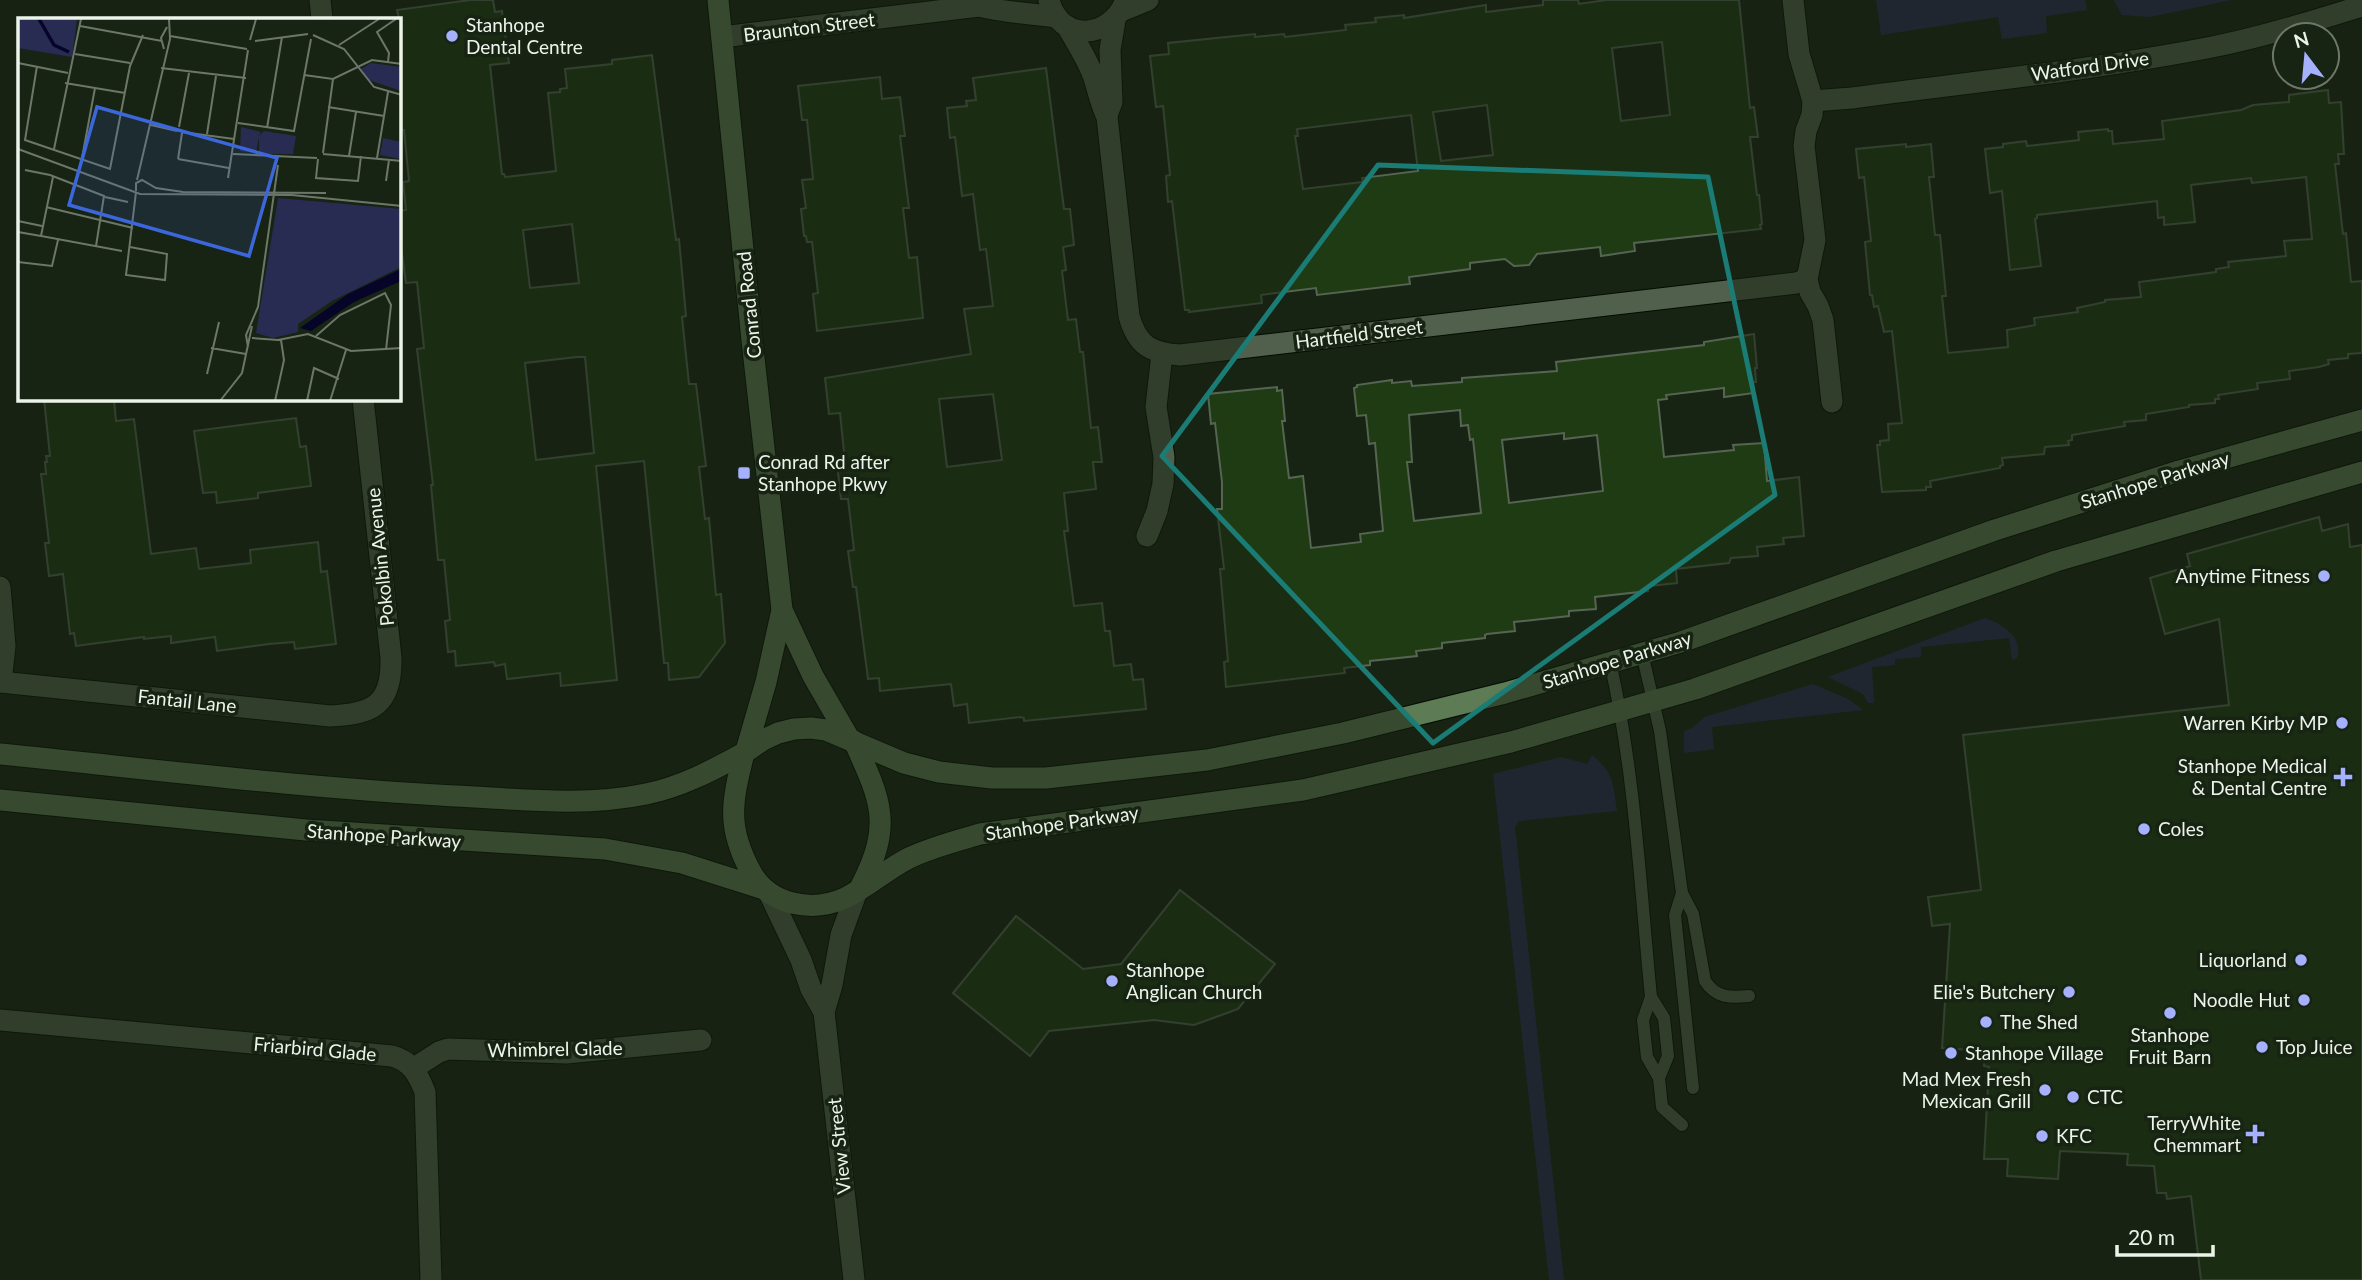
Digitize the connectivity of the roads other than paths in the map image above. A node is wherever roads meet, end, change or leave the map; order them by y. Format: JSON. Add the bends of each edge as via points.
{"nodes":[{"id":1,"x":320,"y":0,"type":"edge"},
{"id":2,"x":718,"y":0,"type":"edge"},
{"id":3,"x":1148,"y":0,"type":"edge"},
{"id":4,"x":1793,"y":0,"type":"edge"},
{"id":5,"x":985,"y":3,"type":"edge"},
{"id":6,"x":2362,"y":6,"type":"edge"},
{"id":7,"x":1121,"y":10,"type":"edge"},
{"id":8,"x":1057,"y":14,"type":"edge"},
{"id":9,"x":322,"y":18,"type":"edge"},
{"id":10,"x":722,"y":37,"type":"junction"},
{"id":11,"x":1813,"y":101,"type":"junction"},
{"id":12,"x":1107,"y":117,"type":"junction"},
{"id":13,"x":1807,"y":279,"type":"junction"},
{"id":14,"x":1162,"y":354,"type":"junction"},
{"id":15,"x":363,"y":401,"type":"edge"},
{"id":16,"x":1832,"y":402,"type":"dead end"},
{"id":17,"x":2362,"y":420,"type":"edge"},
{"id":18,"x":2362,"y":472,"type":"edge"},
{"id":19,"x":1147,"y":536,"type":"dead end"},
{"id":20,"x":0,"y":587,"type":"edge"},
{"id":21,"x":782,"y":610,"type":"junction"},
{"id":22,"x":1642,"y":653,"type":"junction"},
{"id":23,"x":1610,"y":662,"type":"junction"},
{"id":24,"x":1,"y":682,"type":"edge"},
{"id":25,"x":1653,"y":701,"type":"junction"},
{"id":26,"x":373,"y":708,"type":"joint"},
{"id":27,"x":1621,"y":711,"type":"junction"},
{"id":28,"x":852,"y":741,"type":"junction"},
{"id":29,"x":745,"y":752,"type":"junction"},
{"id":30,"x":0,"y":754,"type":"edge"},
{"id":31,"x":0,"y":800,"type":"edge"},
{"id":32,"x":859,"y":890,"type":"junction"},
{"id":33,"x":767,"y":892,"type":"junction"},
{"id":34,"x":1682,"y":893,"type":"junction"},
{"id":35,"x":1749,"y":996,"type":"dead end"},
{"id":36,"x":1651,"y":997,"type":"junction"},
{"id":37,"x":824,"y":1012,"type":"junction"},
{"id":38,"x":0,"y":1020,"type":"edge"},
{"id":39,"x":701,"y":1040,"type":"dead end"},
{"id":40,"x":414,"y":1068,"type":"junction"},
{"id":41,"x":1659,"y":1078,"type":"junction"},
{"id":42,"x":1693,"y":1088,"type":"dead end"},
{"id":43,"x":1682,"y":1125,"type":"dead end"},
{"id":44,"x":431,"y":1280,"type":"edge"},
{"id":45,"x":854,"y":1280,"type":"edge"}],
"edges":[{"from":1,"to":9,"type":"street"},
{"from":2,"to":10,"type":"main road","name":"Conrad Road"},
{"from":3,"to":7,"type":"street"},
{"from":4,"to":11,"type":"street","via":[[1799,54]]},
{"from":5,"to":8,"type":"street","name":"Braunton Street","via":[[995,11]]},
{"from":5,"to":10,"type":"street","name":"Braunton Street"},
{"from":6,"to":11,"type":"street","name":"Watford Drive","via":[[2215,46],[2137,60]]},
{"from":7,"to":8,"type":"street","name":"Braunton Street","via":[[1104,27],[1091,31],[1079,31]]},
{"from":7,"to":12,"type":"street","via":[[1110,50],[1112,102]]},
{"from":8,"to":12,"type":"street","via":[[1085,55]]},
{"from":10,"to":21,"type":"main road","name":"Conrad Road"},
{"from":11,"to":13,"type":"street","via":[[1804,146],[1815,240]]},
{"from":12,"to":14,"type":"street","via":[[1129,316],[1138,337]]},
{"from":13,"to":14,"type":"street","name":"Hartfield Street"},
{"from":13,"to":16,"type":"street","via":[[1823,320]]},
{"from":14,"to":19,"type":"street","via":[[1156,407],[1163,484]]},
{"from":15,"to":26,"type":"street","name":"Pokolbin Avenue","via":[[391,658],[389,685]]},
{"from":17,"to":22,"type":"main road","name":"Stanhope Parkway","via":[[2034,517]]},
{"from":18,"to":25,"type":"main road","name":"Stanhope Parkway","via":[[2056,561]]},
{"from":20,"to":24,"type":"street","via":[[5,646]]},
{"from":21,"to":28,"type":"main road","name":"Conrad Road","via":[[813,676]]},
{"from":21,"to":29,"type":"main road","name":"Conrad Road"},
{"from":22,"to":23,"type":"main road","name":"Stanhope Parkway"},
{"from":22,"to":25,"type":"lane"},
{"from":23,"to":27,"type":"lane"},
{"from":23,"to":28,"type":"main road","name":"Stanhope Parkway","via":[[1343,733],[1207,760],[1046,778],[939,772]]},
{"from":24,"to":26,"type":"street","name":"Fantail Lane","via":[[330,716]]},
{"from":25,"to":27,"type":"main road","name":"Stanhope Parkway"},
{"from":25,"to":34,"type":"lane"},
{"from":27,"to":32,"type":"main road","name":"Stanhope Parkway","via":[[1511,742],[1303,790],[980,834],[908,858]]},
{"from":27,"to":36,"type":"lane"},
{"from":28,"to":29,"type":"main road","via":[[826,730],[794,729]]},
{"from":28,"to":32,"type":"main road","via":[[873,783],[881,816],[873,864]]},
{"from":29,"to":30,"type":"main road","via":[[671,788],[597,800],[395,793]]},
{"from":29,"to":33,"type":"main road","via":[[734,794],[735,836],[754,878]]},
{"from":31,"to":33,"type":"main road","name":"Stanhope Parkway","via":[[306,830],[605,849],[682,863]]},
{"from":32,"to":33,"type":"main road","via":[[844,899],[813,905]]},
{"from":32,"to":37,"type":"street","name":"View Street","via":[[841,935]]},
{"from":33,"to":37,"type":"street","name":"View Street"},
{"from":34,"to":35,"type":"lane","via":[[1693,914],[1705,981],[1722,996]]},
{"from":34,"to":42,"type":"lane","via":[[1675,915]]},
{"from":36,"to":41,"type":"lane","via":[[1643,1020],[1647,1057]]},
{"from":36,"to":41,"type":"lane","via":[[1664,1018],[1668,1056]]},
{"from":37,"to":45,"type":"street","name":"View Street"},
{"from":38,"to":40,"type":"street","name":"Friarbird Glade","via":[[392,1056]]},
{"from":39,"to":40,"type":"street","name":"Whimbrel Glade","via":[[566,1053],[448,1049]]},
{"from":40,"to":44,"type":"street","via":[[425,1092]]},
{"from":41,"to":43,"type":"lane","via":[[1662,1107]]}]}
